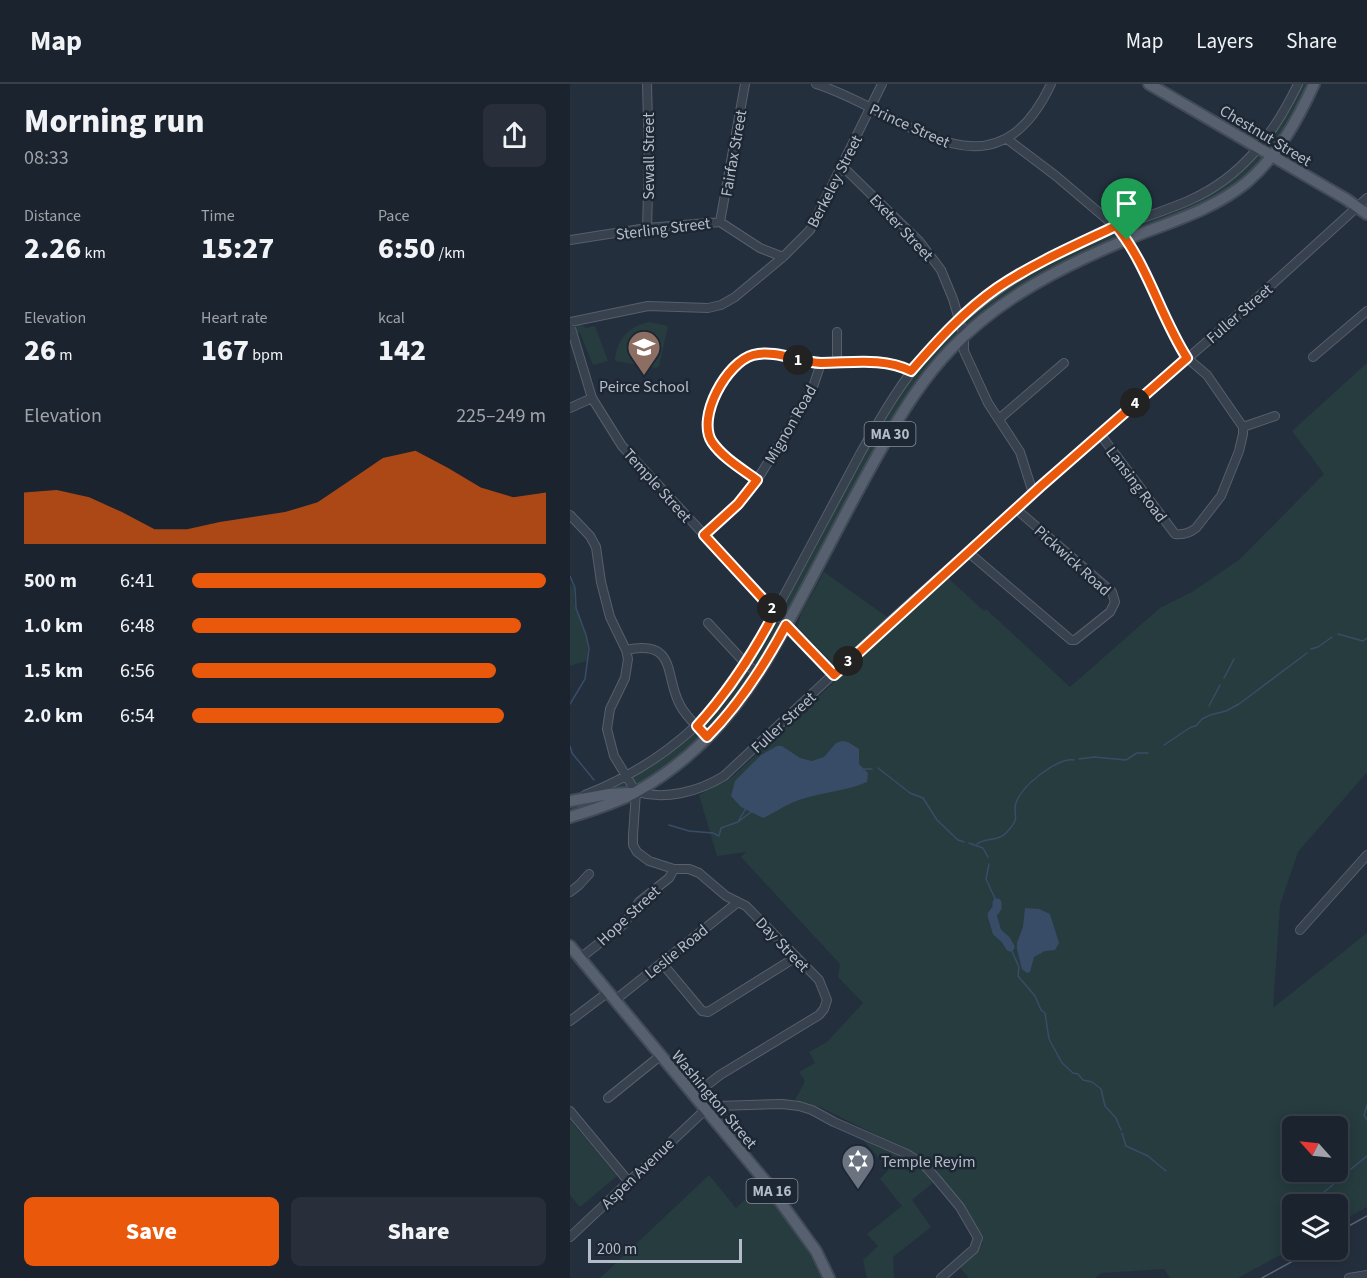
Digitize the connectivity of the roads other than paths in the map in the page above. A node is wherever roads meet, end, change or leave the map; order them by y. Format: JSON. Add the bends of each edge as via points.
{"nodes":[{"id":1,"x":647,"y":84,"type":"edge"},
{"id":2,"x":745,"y":84,"type":"edge"},
{"id":3,"x":816,"y":84,"type":"edge"},
{"id":4,"x":882,"y":84,"type":"edge"},
{"id":5,"x":1051,"y":84,"type":"edge"},
{"id":6,"x":1149,"y":84,"type":"edge"},
{"id":7,"x":1298,"y":84,"type":"edge"},
{"id":8,"x":1314,"y":84,"type":"edge"},
{"id":9,"x":871,"y":107,"type":"junction"},
{"id":10,"x":1007,"y":139,"type":"junction"},
{"id":11,"x":1259,"y":148,"type":"junction"},
{"id":12,"x":1272,"y":157,"type":"junction"},
{"id":13,"x":842,"y":166,"type":"junction"},
{"id":14,"x":1367,"y":198,"type":"edge"},
{"id":15,"x":1362,"y":210,"type":"edge"},
{"id":16,"x":720,"y":222,"type":"junction"},
{"id":17,"x":1116,"y":226,"type":"junction"},
{"id":18,"x":647,"y":228,"type":"junction"},
{"id":19,"x":570,"y":240,"type":"edge"},
{"id":20,"x":1127,"y":240,"type":"junction"},
{"id":21,"x":783,"y":257,"type":"junction"},
{"id":22,"x":1367,"y":311,"type":"edge"},
{"id":23,"x":959,"y":320,"type":"junction"},
{"id":24,"x":570,"y":323,"type":"edge"},
{"id":25,"x":837,"y":332,"type":"dead end"},
{"id":26,"x":964,"y":336,"type":"junction"},
{"id":27,"x":573,"y":348,"type":"edge"},
{"id":28,"x":1313,"y":357,"type":"dead end"},
{"id":29,"x":1187,"y":358,"type":"junction"},
{"id":30,"x":837,"y":361,"type":"junction"},
{"id":31,"x":821,"y":363,"type":"junction"},
{"id":32,"x":1064,"y":363,"type":"dead end"},
{"id":33,"x":911,"y":371,"type":"junction"},
{"id":34,"x":592,"y":398,"type":"junction"},
{"id":35,"x":570,"y":408,"type":"edge"},
{"id":36,"x":1275,"y":416,"type":"dead end"},
{"id":37,"x":999,"y":419,"type":"junction"},
{"id":38,"x":1243,"y":427,"type":"junction"},
{"id":39,"x":1100,"y":434,"type":"junction"},
{"id":40,"x":757,"y":480,"type":"junction"},
{"id":41,"x":1033,"y":493,"type":"junction"},
{"id":42,"x":1016,"y":509,"type":"junction"},
{"id":43,"x":570,"y":515,"type":"edge"},
{"id":44,"x":704,"y":535,"type":"junction"},
{"id":45,"x":968,"y":552,"type":"junction"},
{"id":46,"x":775,"y":612,"type":"junction"},
{"id":47,"x":708,"y":623,"type":"dead end"},
{"id":48,"x":786,"y":625,"type":"junction"},
{"id":49,"x":626,"y":650,"type":"junction"},
{"id":50,"x":746,"y":664,"type":"junction"},
{"id":51,"x":759,"y":674,"type":"junction"},
{"id":52,"x":834,"y":675,"type":"junction"},
{"id":53,"x":697,"y":726,"type":"junction"},
{"id":54,"x":707,"y":737,"type":"junction"},
{"id":55,"x":626,"y":777,"type":"junction"},
{"id":56,"x":636,"y":792,"type":"junction"},
{"id":57,"x":570,"y":801,"type":"edge"},
{"id":58,"x":570,"y":817,"type":"edge"},
{"id":59,"x":1367,"y":855,"type":"edge"},
{"id":60,"x":674,"y":869,"type":"junction"},
{"id":61,"x":590,"y":873,"type":"dead end"},
{"id":62,"x":570,"y":892,"type":"edge"},
{"id":63,"x":738,"y":902,"type":"junction"},
{"id":64,"x":1300,"y":930,"type":"dead end"},
{"id":65,"x":570,"y":946,"type":"edge"},
{"id":66,"x":796,"y":957,"type":"junction"},
{"id":67,"x":579,"y":959,"type":"junction"},
{"id":68,"x":662,"y":963,"type":"junction"},
{"id":69,"x":611,"y":997,"type":"junction"},
{"id":70,"x":570,"y":1021,"type":"edge"},
{"id":71,"x":660,"y":1056,"type":"junction"},
{"id":72,"x":693,"y":1096,"type":"junction"},
{"id":73,"x":608,"y":1098,"type":"dead end"},
{"id":74,"x":705,"y":1110,"type":"junction"},
{"id":75,"x":570,"y":1111,"type":"edge"},
{"id":76,"x":629,"y":1182,"type":"junction"},
{"id":77,"x":570,"y":1237,"type":"edge"},
{"id":78,"x":1367,"y":1275,"type":"edge"},
{"id":79,"x":829,"y":1278,"type":"edge"},
{"id":80,"x":941,"y":1278,"type":"edge"},
{"id":81,"x":1349,"y":1278,"type":"edge"}],
"edges":[{"from":1,"to":18,"type":"street","name":"Sewall Street"},
{"from":2,"to":16,"type":"street","name":"Fairfax Street"},
{"from":3,"to":9,"type":"street","name":"Prince Street"},
{"from":4,"to":9,"type":"street","name":"Berkeley Street"},
{"from":5,"to":10,"type":"street","name":"Prince Street","via":[[1030,120]]},
{"from":6,"to":11,"type":"main road","name":"Chestnut Street"},
{"from":7,"to":11,"type":"street","via":[[1278,123]]},
{"from":8,"to":12,"type":"main road","number":"MA 30","via":[[1291,130]]},
{"from":9,"to":10,"type":"street","name":"Prince Street","via":[[954,145],[975,147]]},
{"from":9,"to":13,"type":"street","name":"Berkeley Street"},
{"from":10,"to":17,"type":"street"},
{"from":11,"to":12,"type":"main road","name":"Chestnut Street"},
{"from":11,"to":17,"type":"street","via":[[1236,171],[1191,200]]},
{"from":12,"to":15,"type":"main road","name":"Chestnut Street"},
{"from":12,"to":20,"type":"main road","number":"MA 30","via":[[1221,200]]},
{"from":13,"to":21,"type":"street","name":"Berkeley Street","via":[[810,230]]},
{"from":13,"to":23,"type":"street","name":"Exeter Street","via":[[932,256],[948,285]]},
{"from":14,"to":15,"type":"street","name":"Fuller Street"},
{"from":15,"to":29,"type":"street","name":"Fuller Street"},
{"from":16,"to":18,"type":"street","name":"Sterling Street"},
{"from":16,"to":21,"type":"street","name":"Sterling Street","via":[[760,248]]},
{"from":17,"to":20,"type":"street"},
{"from":17,"to":23,"type":"street","via":[[1017,276]]},
{"from":18,"to":19,"type":"street","name":"Sterling Street"},
{"from":20,"to":26,"type":"main road","number":"MA 30","via":[[1018,293]]},
{"from":20,"to":29,"type":"street"},
{"from":21,"to":24,"type":"street","name":"Berkeley Street","via":[[721,305],[648,306]]},
{"from":22,"to":28,"type":"street"},
{"from":23,"to":26,"type":"street","name":"Exeter Street"},
{"from":23,"to":33,"type":"street"},
{"from":24,"to":27,"type":"street","name":"Temple Street"},
{"from":25,"to":30,"type":"street"},
{"from":26,"to":37,"type":"street","name":"Exeter Street","via":[[964,351]]},
{"from":26,"to":48,"type":"main road","number":"MA 30","via":[[930,373],[901,416]]},
{"from":27,"to":34,"type":"street","name":"Temple Street"},
{"from":29,"to":38,"type":"street","via":[[1207,375]]},
{"from":29,"to":39,"type":"street","name":"Fuller Street"},
{"from":30,"to":31,"type":"street"},
{"from":30,"to":33,"type":"street","via":[[890,363]]},
{"from":31,"to":40,"type":"street","name":"Mignon Road","via":[[806,401]]},
{"from":31,"to":40,"type":"street","via":[[765,353],[750,356],[731,370],[716,394],[708,421],[711,440]]},
{"from":32,"to":37,"type":"street"},
{"from":33,"to":46,"type":"street","via":[[885,409]]},
{"from":34,"to":35,"type":"street"},
{"from":34,"to":44,"type":"street","name":"Temple Street","via":[[629,455]]},
{"from":36,"to":38,"type":"street"},
{"from":37,"to":41,"type":"street","name":"Exeter Street","via":[[1020,452]]},
{"from":38,"to":39,"type":"street","name":"Lansing Road","via":[[1239,451],[1221,496],[1196,528],[1185,534],[1175,534]]},
{"from":39,"to":41,"type":"street","name":"Fuller Street"},
{"from":40,"to":44,"type":"street","name":"Mignon Road"},
{"from":41,"to":42,"type":"street","name":"Fuller Street"},
{"from":42,"to":45,"type":"street","name":"Fuller Street"},
{"from":42,"to":45,"type":"street","name":"Pickwick Road","via":[[1112,592],[1115,602],[1110,612],[1071,640]]},
{"from":43,"to":49,"type":"street","via":[[596,547],[606,605]]},
{"from":44,"to":46,"type":"street","name":"Temple Street"},
{"from":45,"to":52,"type":"street","name":"Fuller Street"},
{"from":46,"to":48,"type":"street","name":"Temple Street"},
{"from":46,"to":50,"type":"street"},
{"from":47,"to":50,"type":"street"},
{"from":48,"to":51,"type":"main road","number":"MA 30"},
{"from":48,"to":52,"type":"street","name":"Temple Street"},
{"from":49,"to":53,"type":"street","via":[[651,649],[664,658],[679,704]]},
{"from":49,"to":55,"type":"street","via":[[625,678],[610,709],[607,729],[614,756]]},
{"from":50,"to":51,"type":"street"},
{"from":50,"to":53,"type":"street"},
{"from":51,"to":54,"type":"main road","number":"MA 30"},
{"from":52,"to":56,"type":"street","name":"Fuller Street","via":[[714,783],[679,793]]},
{"from":53,"to":54,"type":"street"},
{"from":53,"to":55,"type":"street"},
{"from":54,"to":56,"type":"main road","number":"MA 30","via":[[681,761]]},
{"from":55,"to":56,"type":"street"},
{"from":55,"to":57,"type":"street"},
{"from":56,"to":57,"type":"main road","number":"MA 30"},
{"from":56,"to":58,"type":"main road","number":"MA 30"},
{"from":56,"to":60,"type":"street","name":"Day Street","via":[[633,845],[649,861]]},
{"from":59,"to":64,"type":"street"},
{"from":60,"to":63,"type":"street","name":"Day Street","via":[[699,873]]},
{"from":60,"to":67,"type":"street","name":"Hope Street","via":[[669,879],[639,902],[624,924]]},
{"from":61,"to":62,"type":"street"},
{"from":63,"to":66,"type":"street","name":"Day Street","via":[[752,911]]},
{"from":63,"to":68,"type":"street","name":"Leslie Road"},
{"from":65,"to":67,"type":"main road","name":"Washington Street","number":"MA 16"},
{"from":66,"to":68,"type":"street","via":[[708,1012],[702,1011]]},
{"from":66,"to":72,"type":"street","name":"Day Street","via":[[825,990],[827,1000],[819,1015],[763,1047]]},
{"from":67,"to":69,"type":"main road","name":"Washington Street","number":"MA 16"},
{"from":68,"to":69,"type":"street","name":"Leslie Road"},
{"from":69,"to":70,"type":"street","name":"Leslie Road"},
{"from":69,"to":71,"type":"main road","name":"Washington Street","number":"MA 16"},
{"from":71,"to":72,"type":"main road","name":"Washington Street","number":"MA 16"},
{"from":71,"to":73,"type":"street"},
{"from":72,"to":74,"type":"main road","name":"Washington Street","number":"MA 16"},
{"from":74,"to":76,"type":"street","name":"Aspen Avenue"},
{"from":74,"to":79,"type":"main road","name":"Washington Street","number":"MA 16","via":[[766,1182],[816,1251]]},
{"from":74,"to":80,"type":"street","via":[[717,1106],[800,1106],[920,1162],[960,1207],[978,1238],[974,1249]]},
{"from":75,"to":76,"type":"street"},
{"from":76,"to":77,"type":"street","name":"Aspen Avenue"},
{"from":78,"to":81,"type":"street"}]}
